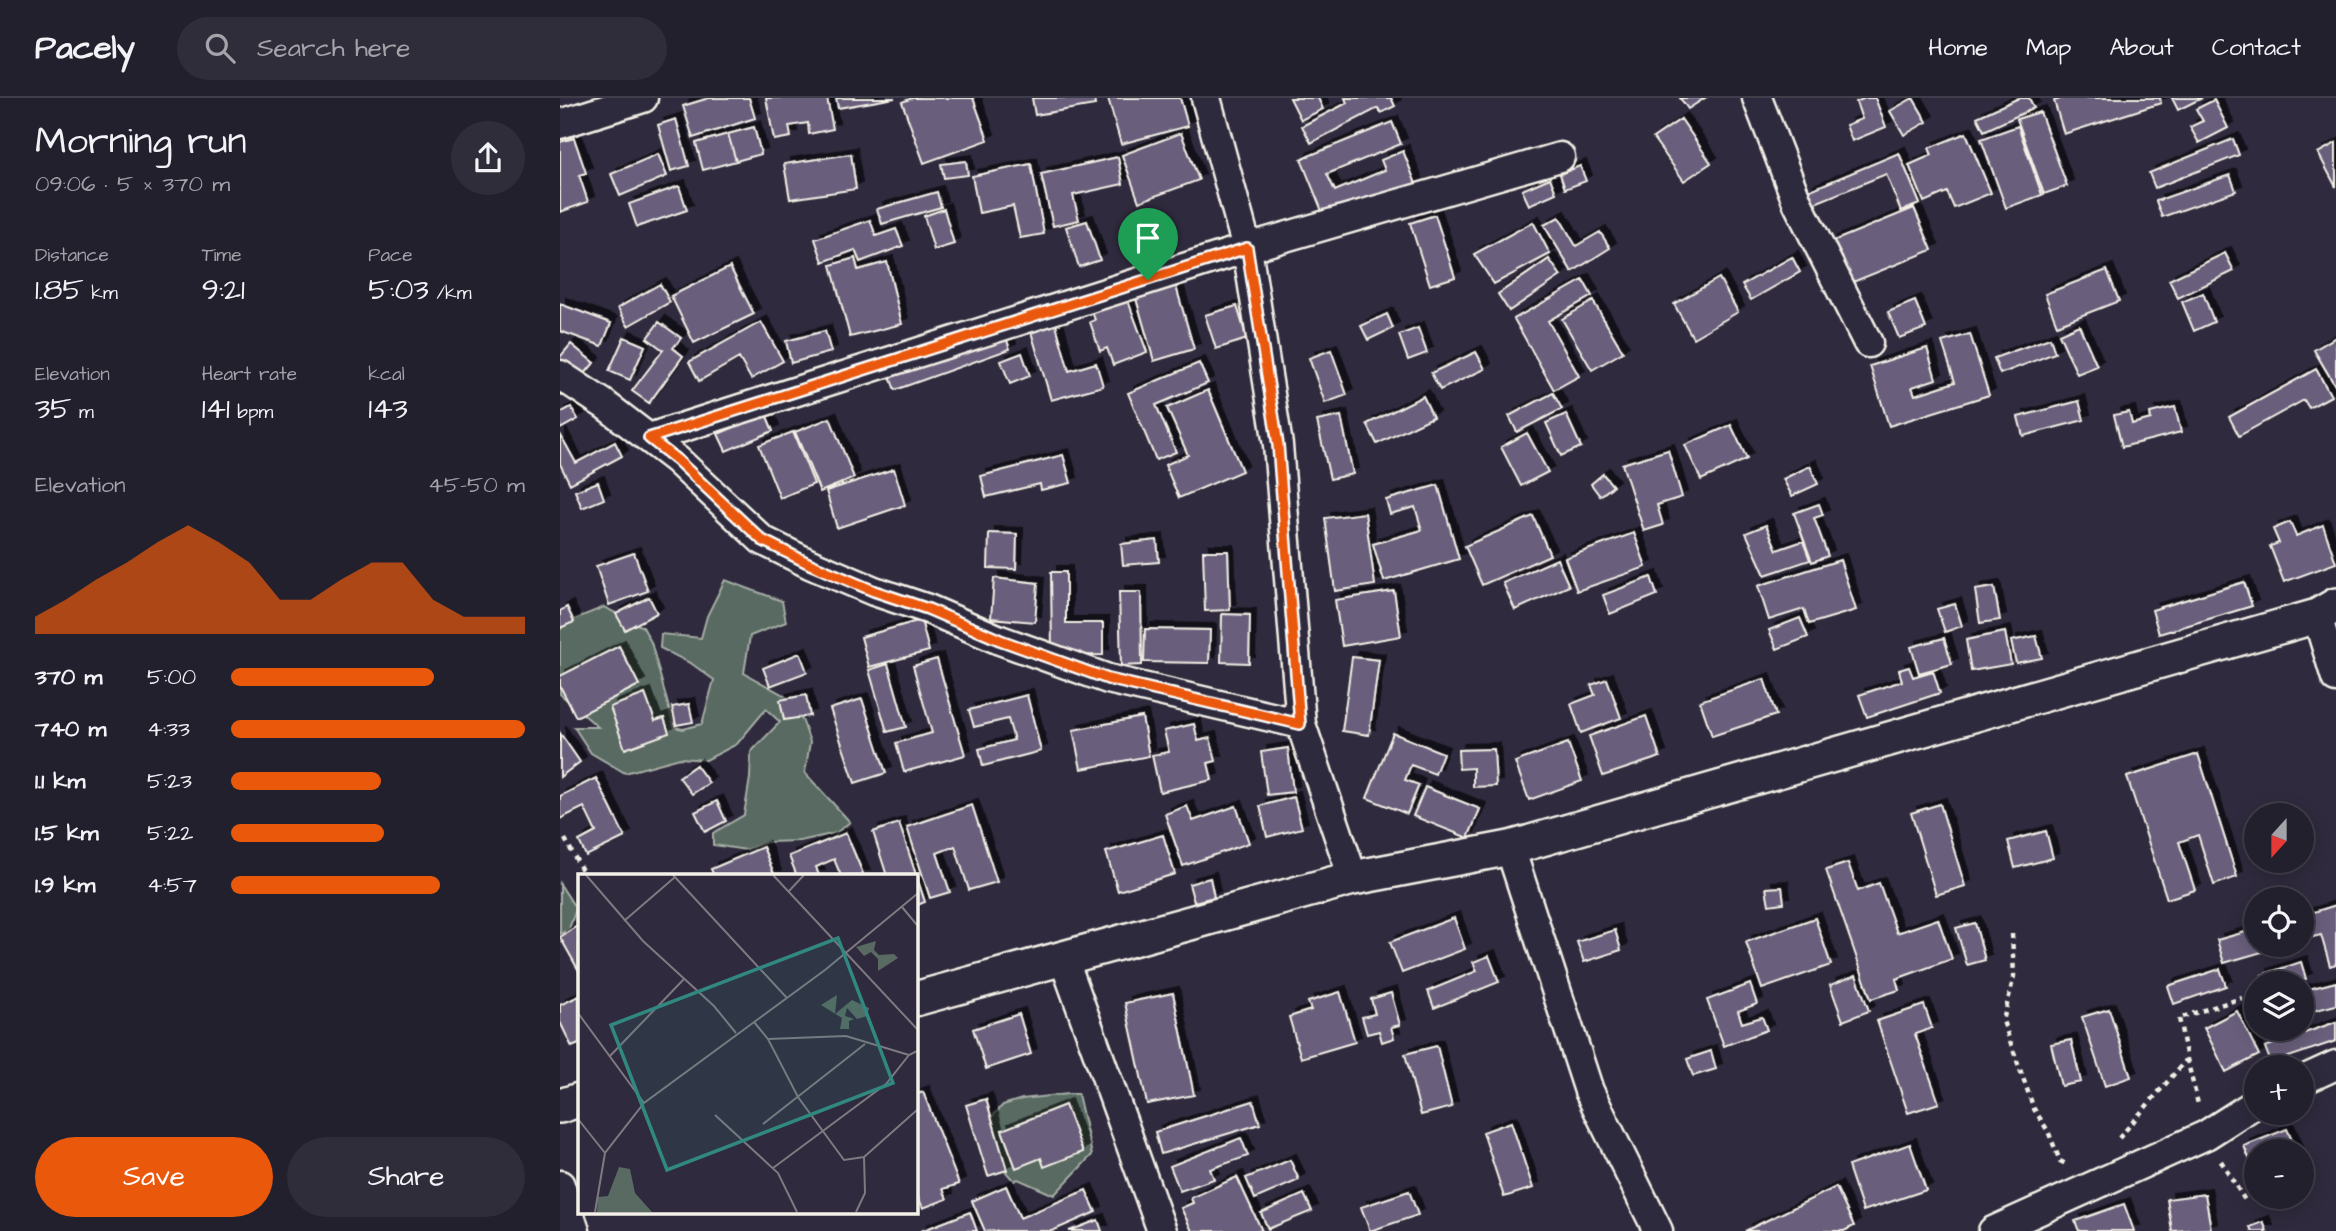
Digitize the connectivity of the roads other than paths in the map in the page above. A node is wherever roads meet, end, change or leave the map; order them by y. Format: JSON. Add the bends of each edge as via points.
{"nodes":[{"id":1,"x":642,"y":98,"type":"edge"},
{"id":2,"x":1206,"y":98,"type":"edge"},
{"id":3,"x":1757,"y":98,"type":"edge"},
{"id":4,"x":560,"y":124,"type":"edge"},
{"id":5,"x":1560,"y":157,"type":"dead end"},
{"id":6,"x":1247,"y":248,"type":"junction"},
{"id":7,"x":1868,"y":343,"type":"dead end"},
{"id":8,"x":560,"y":375,"type":"edge"},
{"id":9,"x":649,"y":438,"type":"junction"},
{"id":10,"x":2327,"y":610,"type":"edge"},
{"id":11,"x":2336,"y":678,"type":"edge"},
{"id":12,"x":1300,"y":724,"type":"junction"},
{"id":13,"x":1510,"y":848,"type":"junction"},
{"id":14,"x":1353,"y":878,"type":"junction"},
{"id":15,"x":1063,"y":957,"type":"junction"},
{"id":16,"x":917,"y":998,"type":"edge"},
{"id":17,"x":2336,"y":1065,"type":"edge"},
{"id":18,"x":2314,"y":1075,"type":"edge"},
{"id":19,"x":578,"y":1100,"type":"edge"},
{"id":20,"x":560,"y":1106,"type":"edge"},
{"id":21,"x":2244,"y":1111,"type":"edge"},
{"id":22,"x":560,"y":1185,"type":"edge"},
{"id":23,"x":575,"y":1231,"type":"edge"},
{"id":24,"x":1162,"y":1231,"type":"edge"},
{"id":25,"x":1658,"y":1231,"type":"edge"},
{"id":26,"x":1993,"y":1231,"type":"edge"}],
"edges":[{"from":1,"to":4,"type":"street"},
{"from":2,"to":6,"type":"street"},
{"from":3,"to":7,"type":"street","via":[[1798,204]]},
{"from":5,"to":6,"type":"street"},
{"from":6,"to":9,"type":"street"},
{"from":6,"to":12,"type":"street","via":[[1278,445]]},
{"from":8,"to":9,"type":"street"},
{"from":9,"to":12,"type":"street","via":[[762,540],[810,564],[1108,679]]},
{"from":10,"to":11,"type":"street"},
{"from":10,"to":13,"type":"street"},
{"from":12,"to":14,"type":"street"},
{"from":13,"to":14,"type":"street"},
{"from":13,"to":25,"type":"street","via":[[1589,1091]]},
{"from":14,"to":15,"type":"street"},
{"from":15,"to":16,"type":"street"},
{"from":15,"to":24,"type":"street"},
{"from":17,"to":18,"type":"street"},
{"from":19,"to":20,"type":"street"},
{"from":21,"to":26,"type":"street","via":[[2206,1135]]},
{"from":22,"to":23,"type":"street"}]}
